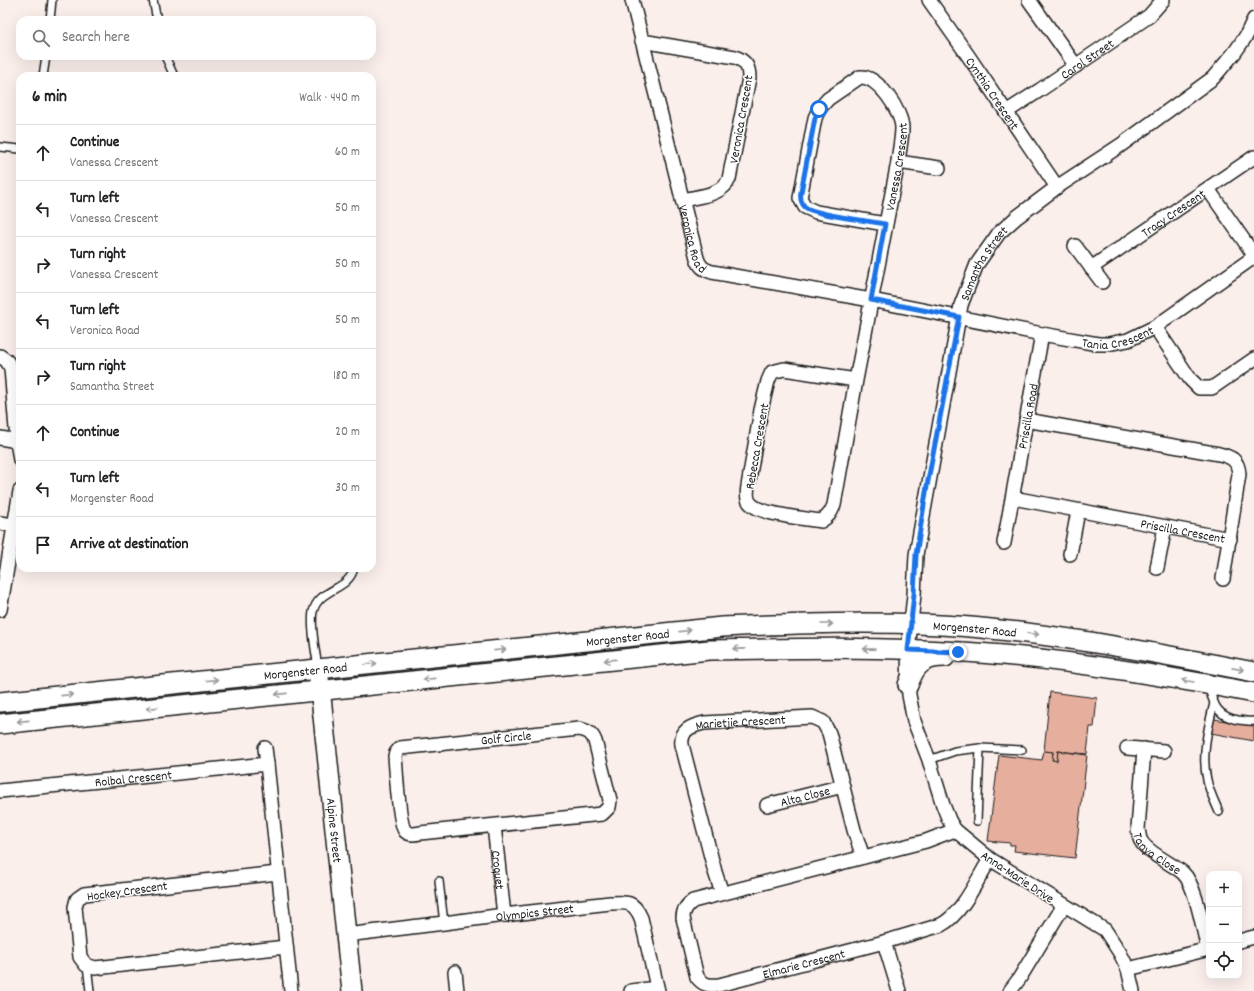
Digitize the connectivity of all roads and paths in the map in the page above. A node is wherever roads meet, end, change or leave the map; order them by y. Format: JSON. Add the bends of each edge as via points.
{"nodes":[{"id":1,"x":52,"y":0,"type":"edge"},
{"id":2,"x":153,"y":0,"type":"edge"},
{"id":3,"x":632,"y":0,"type":"edge"},
{"id":4,"x":929,"y":0,"type":"edge"},
{"id":5,"x":1029,"y":0,"type":"edge"},
{"id":6,"x":1163,"y":0,"type":"edge"},
{"id":7,"x":50,"y":16,"type":"edge"},
{"id":8,"x":156,"y":16,"type":"edge"},
{"id":9,"x":1254,"y":19,"type":"edge"},
{"id":10,"x":642,"y":41,"type":"junction"},
{"id":11,"x":46,"y":60,"type":"edge"},
{"id":12,"x":167,"y":60,"type":"edge"},
{"id":13,"x":1076,"y":66,"type":"junction"},
{"id":14,"x":44,"y":72,"type":"edge"},
{"id":15,"x":172,"y":72,"type":"edge"},
{"id":16,"x":1006,"y":112,"type":"junction"},
{"id":17,"x":0,"y":147,"type":"edge"},
{"id":18,"x":16,"y":149,"type":"edge"},
{"id":19,"x":1254,"y":157,"type":"edge"},
{"id":20,"x":898,"y":162,"type":"junction"},
{"id":21,"x":940,"y":168,"type":"dead end"},
{"id":22,"x":1057,"y":187,"type":"junction"},
{"id":23,"x":1208,"y":189,"type":"junction"},
{"id":24,"x":682,"y":200,"type":"junction"},
{"id":25,"x":885,"y":224,"type":"junction"},
{"id":26,"x":1075,"y":246,"type":"dead end"},
{"id":27,"x":1254,"y":256,"type":"edge"},
{"id":28,"x":1091,"y":268,"type":"junction"},
{"id":29,"x":1102,"y":282,"type":"dead end"},
{"id":30,"x":871,"y":300,"type":"junction"},
{"id":31,"x":959,"y":317,"type":"junction"},
{"id":32,"x":1155,"y":327,"type":"junction"},
{"id":33,"x":1042,"y":334,"type":"junction"},
{"id":34,"x":1,"y":356,"type":"edge"},
{"id":35,"x":1254,"y":359,"type":"edge"},
{"id":36,"x":856,"y":380,"type":"junction"},
{"id":37,"x":1026,"y":420,"type":"junction"},
{"id":38,"x":16,"y":429,"type":"edge"},
{"id":39,"x":0,"y":438,"type":"edge"},
{"id":40,"x":16,"y":441,"type":"edge"},
{"id":41,"x":1013,"y":498,"type":"junction"},
{"id":42,"x":1078,"y":511,"type":"junction"},
{"id":43,"x":16,"y":514,"type":"edge"},
{"id":44,"x":0,"y":523,"type":"edge"},
{"id":45,"x":14,"y":525,"type":"junction"},
{"id":46,"x":1166,"y":527,"type":"junction"},
{"id":47,"x":1230,"y":539,"type":"junction"},
{"id":48,"x":1004,"y":543,"type":"dead end"},
{"id":49,"x":1070,"y":554,"type":"dead end"},
{"id":50,"x":1156,"y":568,"type":"dead end"},
{"id":51,"x":353,"y":572,"type":"edge"},
{"id":52,"x":1223,"y":579,"type":"dead end"},
{"id":53,"x":0,"y":610,"type":"edge"},
{"id":54,"x":910,"y":623,"type":"junction"},
{"id":55,"x":908,"y":650,"type":"junction"},
{"id":56,"x":982,"y":654,"type":"junction"},
{"id":57,"x":318,"y":668,"type":"junction"},
{"id":58,"x":1254,"y":672,"type":"edge"},
{"id":59,"x":1207,"y":684,"type":"junction"},
{"id":60,"x":908,"y":685,"type":"junction"},
{"id":61,"x":320,"y":690,"type":"junction"},
{"id":62,"x":1254,"y":693,"type":"edge"},
{"id":63,"x":0,"y":702,"type":"edge"},
{"id":64,"x":1214,"y":703,"type":"junction"},
{"id":65,"x":1254,"y":721,"type":"edge"},
{"id":66,"x":0,"y":724,"type":"edge"},
{"id":67,"x":265,"y":748,"type":"dead end"},
{"id":68,"x":980,"y":748,"type":"junction"},
{"id":69,"x":1127,"y":748,"type":"dead end"},
{"id":70,"x":1144,"y":749,"type":"junction"},
{"id":71,"x":1022,"y":750,"type":"dead end"},
{"id":72,"x":1164,"y":751,"type":"dead end"},
{"id":73,"x":929,"y":760,"type":"junction"},
{"id":74,"x":267,"y":764,"type":"junction"},
{"id":75,"x":843,"y":786,"type":"junction"},
{"id":76,"x":0,"y":792,"type":"edge"},
{"id":77,"x":767,"y":805,"type":"dead end"},
{"id":78,"x":1219,"y":812,"type":"dead end"},
{"id":79,"x":977,"y":821,"type":"dead end"},
{"id":80,"x":494,"y":826,"type":"junction"},
{"id":81,"x":955,"y":830,"type":"junction"},
{"id":82,"x":863,"y":857,"type":"junction"},
{"id":83,"x":990,"y":860,"type":"junction"},
{"id":84,"x":278,"y":873,"type":"junction"},
{"id":85,"x":439,"y":881,"type":"dead end"},
{"id":86,"x":722,"y":893,"type":"junction"},
{"id":87,"x":1064,"y":905,"type":"junction"},
{"id":88,"x":504,"y":915,"type":"junction"},
{"id":89,"x":444,"y":923,"type":"junction"},
{"id":90,"x":346,"y":934,"type":"junction"},
{"id":91,"x":1254,"y":937,"type":"edge"},
{"id":92,"x":1242,"y":940,"type":"edge"},
{"id":93,"x":884,"y":942,"type":"junction"},
{"id":94,"x":1207,"y":943,"type":"edge"},
{"id":95,"x":286,"y":947,"type":"junction"},
{"id":96,"x":1206,"y":950,"type":"edge"},
{"id":97,"x":87,"y":965,"type":"junction"},
{"id":98,"x":1128,"y":970,"type":"junction"},
{"id":99,"x":455,"y":972,"type":"dead end"},
{"id":100,"x":658,"y":989,"type":"edge"},
{"id":101,"x":90,"y":991,"type":"edge"},
{"id":102,"x":291,"y":991,"type":"edge"},
{"id":103,"x":352,"y":991,"type":"edge"},
{"id":104,"x":457,"y":991,"type":"edge"},
{"id":105,"x":631,"y":991,"type":"edge"},
{"id":106,"x":899,"y":991,"type":"edge"},
{"id":107,"x":1010,"y":991,"type":"edge"},
{"id":108,"x":1133,"y":991,"type":"edge"}],
"edges":[{"from":1,"to":7,"type":"lane"},
{"from":2,"to":8,"type":"lane"},
{"from":3,"to":10,"type":"street","name":"Veronica Road"},
{"from":4,"to":16,"type":"street","name":"Cynthia Crescent"},
{"from":5,"to":13,"type":"street"},
{"from":6,"to":13,"type":"street","name":"Carol Street","via":[[1149,16]]},
{"from":9,"to":22,"type":"street","name":"Samantha Street","via":[[1235,52],[1213,78],[1121,145]]},
{"from":10,"to":24,"type":"street","name":"Veronica Road"},
{"from":10,"to":24,"type":"street","name":"Veronica Crescent","via":[[735,57],[742,59],[749,69],[747,91],[726,186],[716,192]]},
{"from":11,"to":14,"type":"lane"},
{"from":12,"to":15,"type":"lane"},
{"from":13,"to":16,"type":"street","name":"Carol Street"},
{"from":16,"to":22,"type":"street","name":"Cynthia Crescent"},
{"from":17,"to":18,"type":"lane"},
{"from":19,"to":23,"type":"street","name":"Tracy Crescent"},
{"from":20,"to":21,"type":"street"},
{"from":20,"to":25,"type":"street","name":"Vanessa Crescent"},
{"from":20,"to":25,"type":"street","name":"Vanessa Crescent","via":[[901,117],[884,90],[872,80],[864,76],[856,78],[819,109],[815,118],[801,192],[802,203],[816,212]]},
{"from":22,"to":31,"type":"street","name":"Samantha Street","via":[[1017,217],[991,242],[971,278]]},
{"from":23,"to":27,"type":"street"},
{"from":23,"to":28,"type":"street","name":"Tracy Crescent"},
{"from":24,"to":30,"type":"street","name":"Veronica Road","via":[[697,258],[705,270]]},
{"from":25,"to":30,"type":"street","name":"Vanessa Crescent"},
{"from":26,"to":28,"type":"street"},
{"from":27,"to":32,"type":"street","name":"Tania Crescent"},
{"from":28,"to":29,"type":"street"},
{"from":30,"to":31,"type":"street","name":"Veronica Road"},
{"from":30,"to":36,"type":"street","name":"Rebecca Crescent"},
{"from":31,"to":33,"type":"street","name":"Tania Crescent"},
{"from":31,"to":54,"type":"street","name":"Samantha Street","via":[[927,486],[916,555]]},
{"from":32,"to":33,"type":"street","name":"Tania Crescent","via":[[1128,340],[1108,344]]},
{"from":32,"to":35,"type":"street","via":[[1190,379],[1199,388],[1212,388]]},
{"from":33,"to":37,"type":"street","name":"Priscilla Road"},
{"from":34,"to":38,"type":"street","via":[[11,368]]},
{"from":36,"to":36,"type":"street","name":"Rebecca Crescent","via":[[784,368],[772,372],[761,410],[748,486],[749,503],[755,508],[821,521],[831,514]]},
{"from":37,"to":41,"type":"street","name":"Priscilla Road"},
{"from":37,"to":47,"type":"street","name":"Priscilla Crescent","via":[[1219,454],[1234,460],[1238,465],[1239,474]]},
{"from":39,"to":40,"type":"street"},
{"from":41,"to":42,"type":"street","name":"Priscilla Crescent"},
{"from":41,"to":48,"type":"street","name":"Priscilla Road"},
{"from":42,"to":46,"type":"street","name":"Priscilla Crescent"},
{"from":42,"to":49,"type":"street"},
{"from":43,"to":45,"type":"street"},
{"from":44,"to":45,"type":"street"},
{"from":45,"to":53,"type":"street"},
{"from":46,"to":47,"type":"street","name":"Priscilla Crescent"},
{"from":46,"to":50,"type":"street"},
{"from":47,"to":52,"type":"street"},
{"from":51,"to":57,"type":"lane","via":[[351,578],[324,595],[315,606],[312,620]]},
{"from":54,"to":55,"type":"street","name":"Samantha Street"},
{"from":57,"to":54,"type":"main road","name":"Morgenster Road","one_way":true,"via":[[722,627]]},
{"from":54,"to":58,"type":"main road","name":"Morgenster Road","one_way":true,"via":[[991,629],[1079,640]]},
{"from":55,"to":56,"type":"main road","name":"Morgenster Road"},
{"from":55,"to":60,"type":"street","name":"Anna-Marie Drive"},
{"from":55,"to":61,"type":"main road","name":"Morgenster Road","one_way":true,"via":[[709,650]]},
{"from":59,"to":56,"type":"main road","name":"Morgenster Road","one_way":true,"via":[[1094,666]]},
{"from":56,"to":60,"type":"main road","via":[[928,660],[917,666]]},
{"from":57,"to":61,"type":"main road","name":"Alpine Street"},
{"from":63,"to":57,"type":"main road","name":"Morgenster Road","one_way":true},
{"from":59,"to":62,"type":"main road","name":"Morgenster Road"},
{"from":59,"to":64,"type":"lane"},
{"from":60,"to":73,"type":"street","name":"Anna-Marie Drive","via":[[911,710]]},
{"from":61,"to":66,"type":"main road","name":"Morgenster Road","one_way":true},
{"from":61,"to":90,"type":"main road","name":"Alpine Street"},
{"from":64,"to":65,"type":"lane","via":[[1223,715]]},
{"from":64,"to":78,"type":"lane","via":[[1204,760],[1207,782]]},
{"from":67,"to":74,"type":"street"},
{"from":68,"to":71,"type":"lane"},
{"from":68,"to":73,"type":"lane","via":[[956,751]]},
{"from":68,"to":79,"type":"lane"},
{"from":69,"to":70,"type":"street"},
{"from":70,"to":72,"type":"street"},
{"from":70,"to":94,"type":"street","name":"Tanya Close","via":[[1139,836],[1146,847],[1184,873],[1189,880]]},
{"from":73,"to":81,"type":"street","name":"Anna-Marie Drive","via":[[943,805]]},
{"from":74,"to":76,"type":"street","name":"Rolbal Crescent"},
{"from":74,"to":84,"type":"street"},
{"from":75,"to":77,"type":"street","name":"Alta Close"},
{"from":75,"to":82,"type":"street","name":"Marietjie Crescent"},
{"from":75,"to":86,"type":"street","name":"Marietjie Crescent","via":[[828,728],[823,722],[812,717],[704,723],[688,727],[682,745]]},
{"from":80,"to":80,"type":"street","name":"Golf Circle","via":[[605,812],[609,807],[610,797],[591,733],[579,729],[402,747],[397,750],[395,756],[400,814],[406,832],[420,834]]},
{"from":80,"to":88,"type":"street","name":"Croquet"},
{"from":81,"to":82,"type":"street","name":"Elmarie Crescent","via":[[926,841]]},
{"from":81,"to":83,"type":"street","name":"Anna-Marie Drive"},
{"from":82,"to":86,"type":"street","name":"Elmarie Crescent"},
{"from":83,"to":87,"type":"street","name":"Anna-Marie Drive"},
{"from":83,"to":93,"type":"street","name":"Elmarie Crescent","via":[[960,909],[948,921]]},
{"from":84,"to":95,"type":"street"},
{"from":84,"to":97,"type":"street","name":"Hockey Crescent","via":[[84,894],[78,899],[75,907],[80,957]]},
{"from":85,"to":89,"type":"lane"},
{"from":86,"to":93,"type":"street","name":"Elmarie Crescent","via":[[693,902],[687,906],[683,915],[697,976],[705,985],[719,985]]},
{"from":87,"to":98,"type":"street","name":"Anna-Marie Drive","via":[[1105,930]]},
{"from":87,"to":107,"type":"street"},
{"from":88,"to":89,"type":"street","name":"Olympics Street"},
{"from":88,"to":100,"type":"street","name":"Olympics Street","via":[[610,903],[630,904],[638,910],[641,918]]},
{"from":89,"to":90,"type":"street","name":"Olympics Street"},
{"from":90,"to":103,"type":"main road","name":"Alpine Street"},
{"from":91,"to":92,"type":"street"},
{"from":93,"to":106,"type":"street"},
{"from":95,"to":97,"type":"street","via":[[95,968]]},
{"from":95,"to":102,"type":"street"},
{"from":96,"to":98,"type":"street"},
{"from":97,"to":101,"type":"lane"},
{"from":98,"to":108,"type":"street","name":"Anna-Marie Drive"},
{"from":99,"to":104,"type":"street"},
{"from":100,"to":105,"type":"street"}]}
